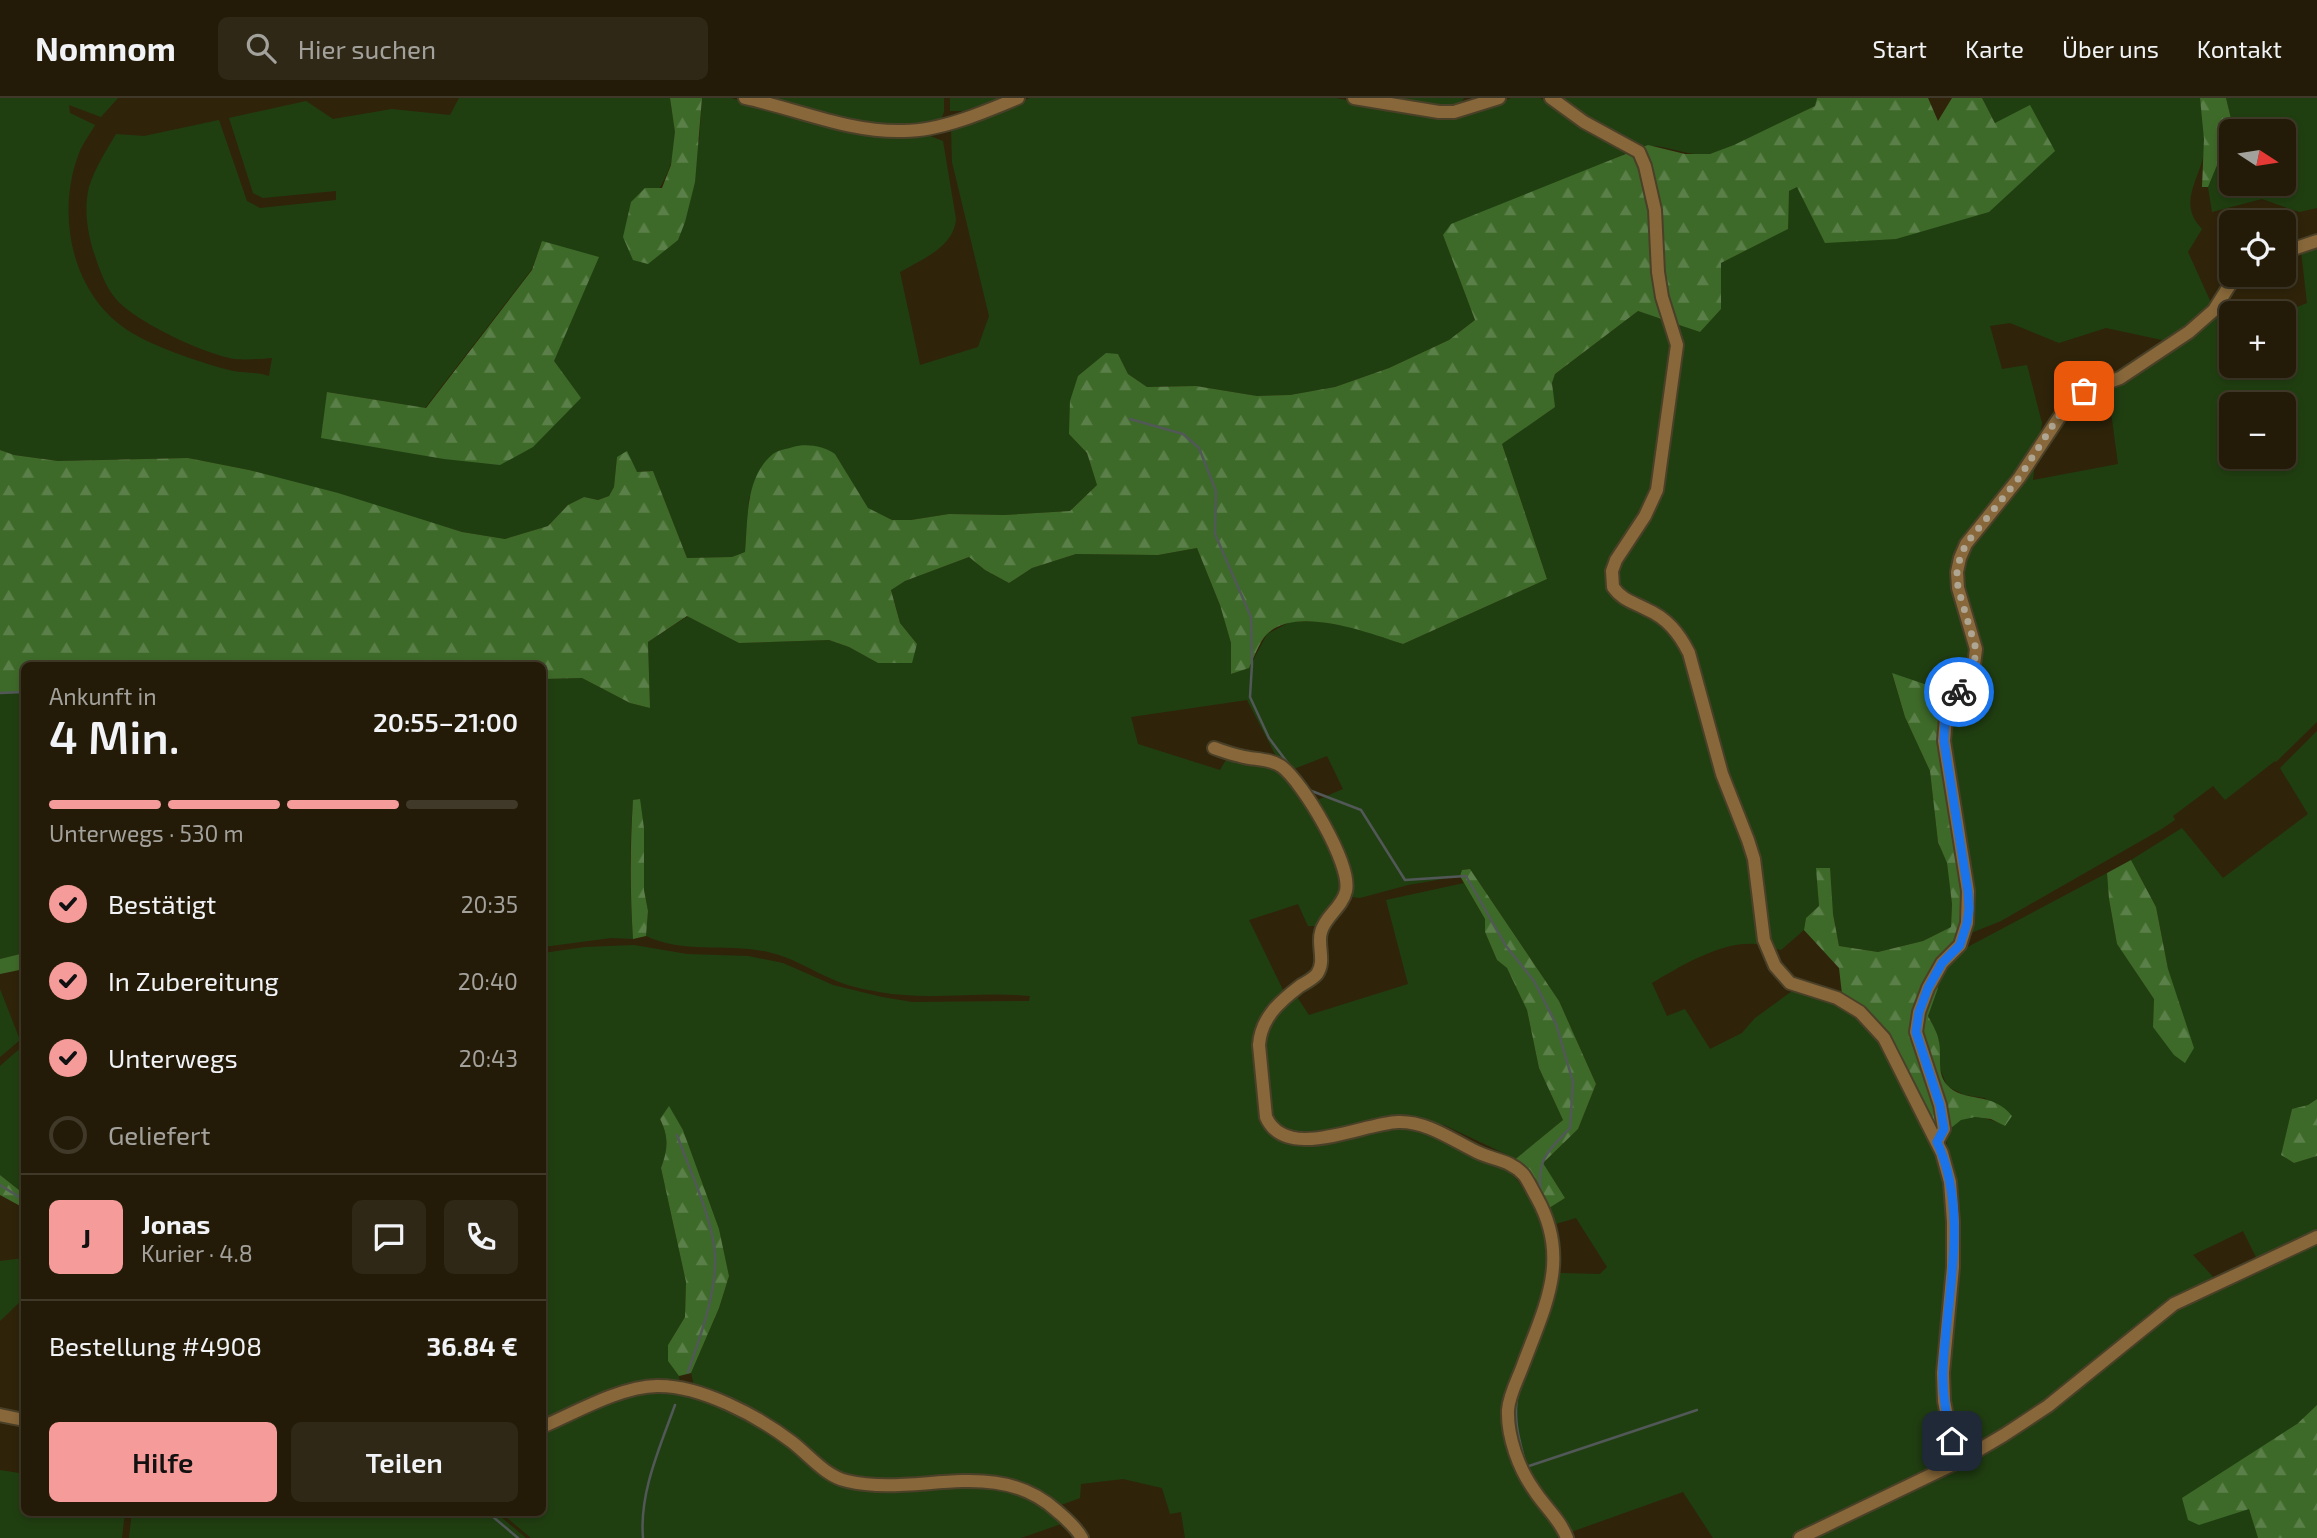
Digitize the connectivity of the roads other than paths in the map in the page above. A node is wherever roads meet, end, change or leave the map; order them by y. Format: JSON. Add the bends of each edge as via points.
{"nodes":[{"id":1,"x":745,"y":98,"type":"edge"},
{"id":2,"x":1018,"y":98,"type":"edge"},
{"id":3,"x":1354,"y":98,"type":"edge"},
{"id":4,"x":1499,"y":98,"type":"edge"},
{"id":5,"x":1551,"y":98,"type":"edge"},
{"id":6,"x":2317,"y":241,"type":"edge"},
{"id":7,"x":2296,"y":248,"type":"edge"},
{"id":8,"x":2229,"y":287,"type":"edge"},
{"id":9,"x":1214,"y":748,"type":"dead end"},
{"id":10,"x":1937,"y":1142,"type":"junction"},
{"id":11,"x":2317,"y":1237,"type":"edge"},
{"id":12,"x":0,"y":1415,"type":"edge"},
{"id":13,"x":21,"y":1419,"type":"edge"},
{"id":14,"x":546,"y":1425,"type":"edge"},
{"id":15,"x":1960,"y":1461,"type":"junction"},
{"id":16,"x":1082,"y":1538,"type":"edge"},
{"id":17,"x":1567,"y":1538,"type":"edge"},
{"id":18,"x":1800,"y":1538,"type":"edge"}],
"edges":[{"from":1,"to":2,"type":"street","via":[[862,128],[903,132],[937,127]]},
{"from":3,"to":4,"type":"street","via":[[1454,112]]},
{"from":5,"to":10,"type":"street","via":[[1639,152],[1655,210],[1662,297],[1677,345],[1657,490],[1616,561],[1611,580],[1618,594],[1630,603],[1673,626],[1689,653],[1722,774],[1748,840],[1764,940],[1775,966],[1790,983],[1837,998],[1860,1012],[1884,1038]]},
{"from":6,"to":7,"type":"street"},
{"from":8,"to":10,"type":"street","via":[[2214,310],[2189,332],[2120,377],[2075,396],[1960,558],[1958,588],[1976,649],[1974,665],[1945,718],[1944,741],[1969,909],[1960,945],[1942,963],[1928,988],[1916,1032],[1940,1105],[1944,1129]]},
{"from":9,"to":17,"type":"street","via":[[1272,762],[1290,774],[1324,825],[1347,878],[1342,903],[1321,931],[1317,974],[1272,1010],[1260,1034],[1270,1126],[1299,1139],[1398,1122],[1422,1125],[1511,1164],[1524,1175],[1546,1217],[1554,1246],[1554,1273],[1508,1410],[1518,1463]]},
{"from":10,"to":15,"type":"street","via":[[1950,1182],[1954,1222],[1944,1401]]},
{"from":11,"to":15,"type":"street","via":[[2174,1304],[2048,1406]]},
{"from":12,"to":13,"type":"street"},
{"from":14,"to":16,"type":"street","via":[[623,1392],[657,1386],[681,1388],[754,1417],[844,1481],[883,1485],[975,1480],[1017,1487],[1052,1506]]},
{"from":15,"to":18,"type":"street"}]}
